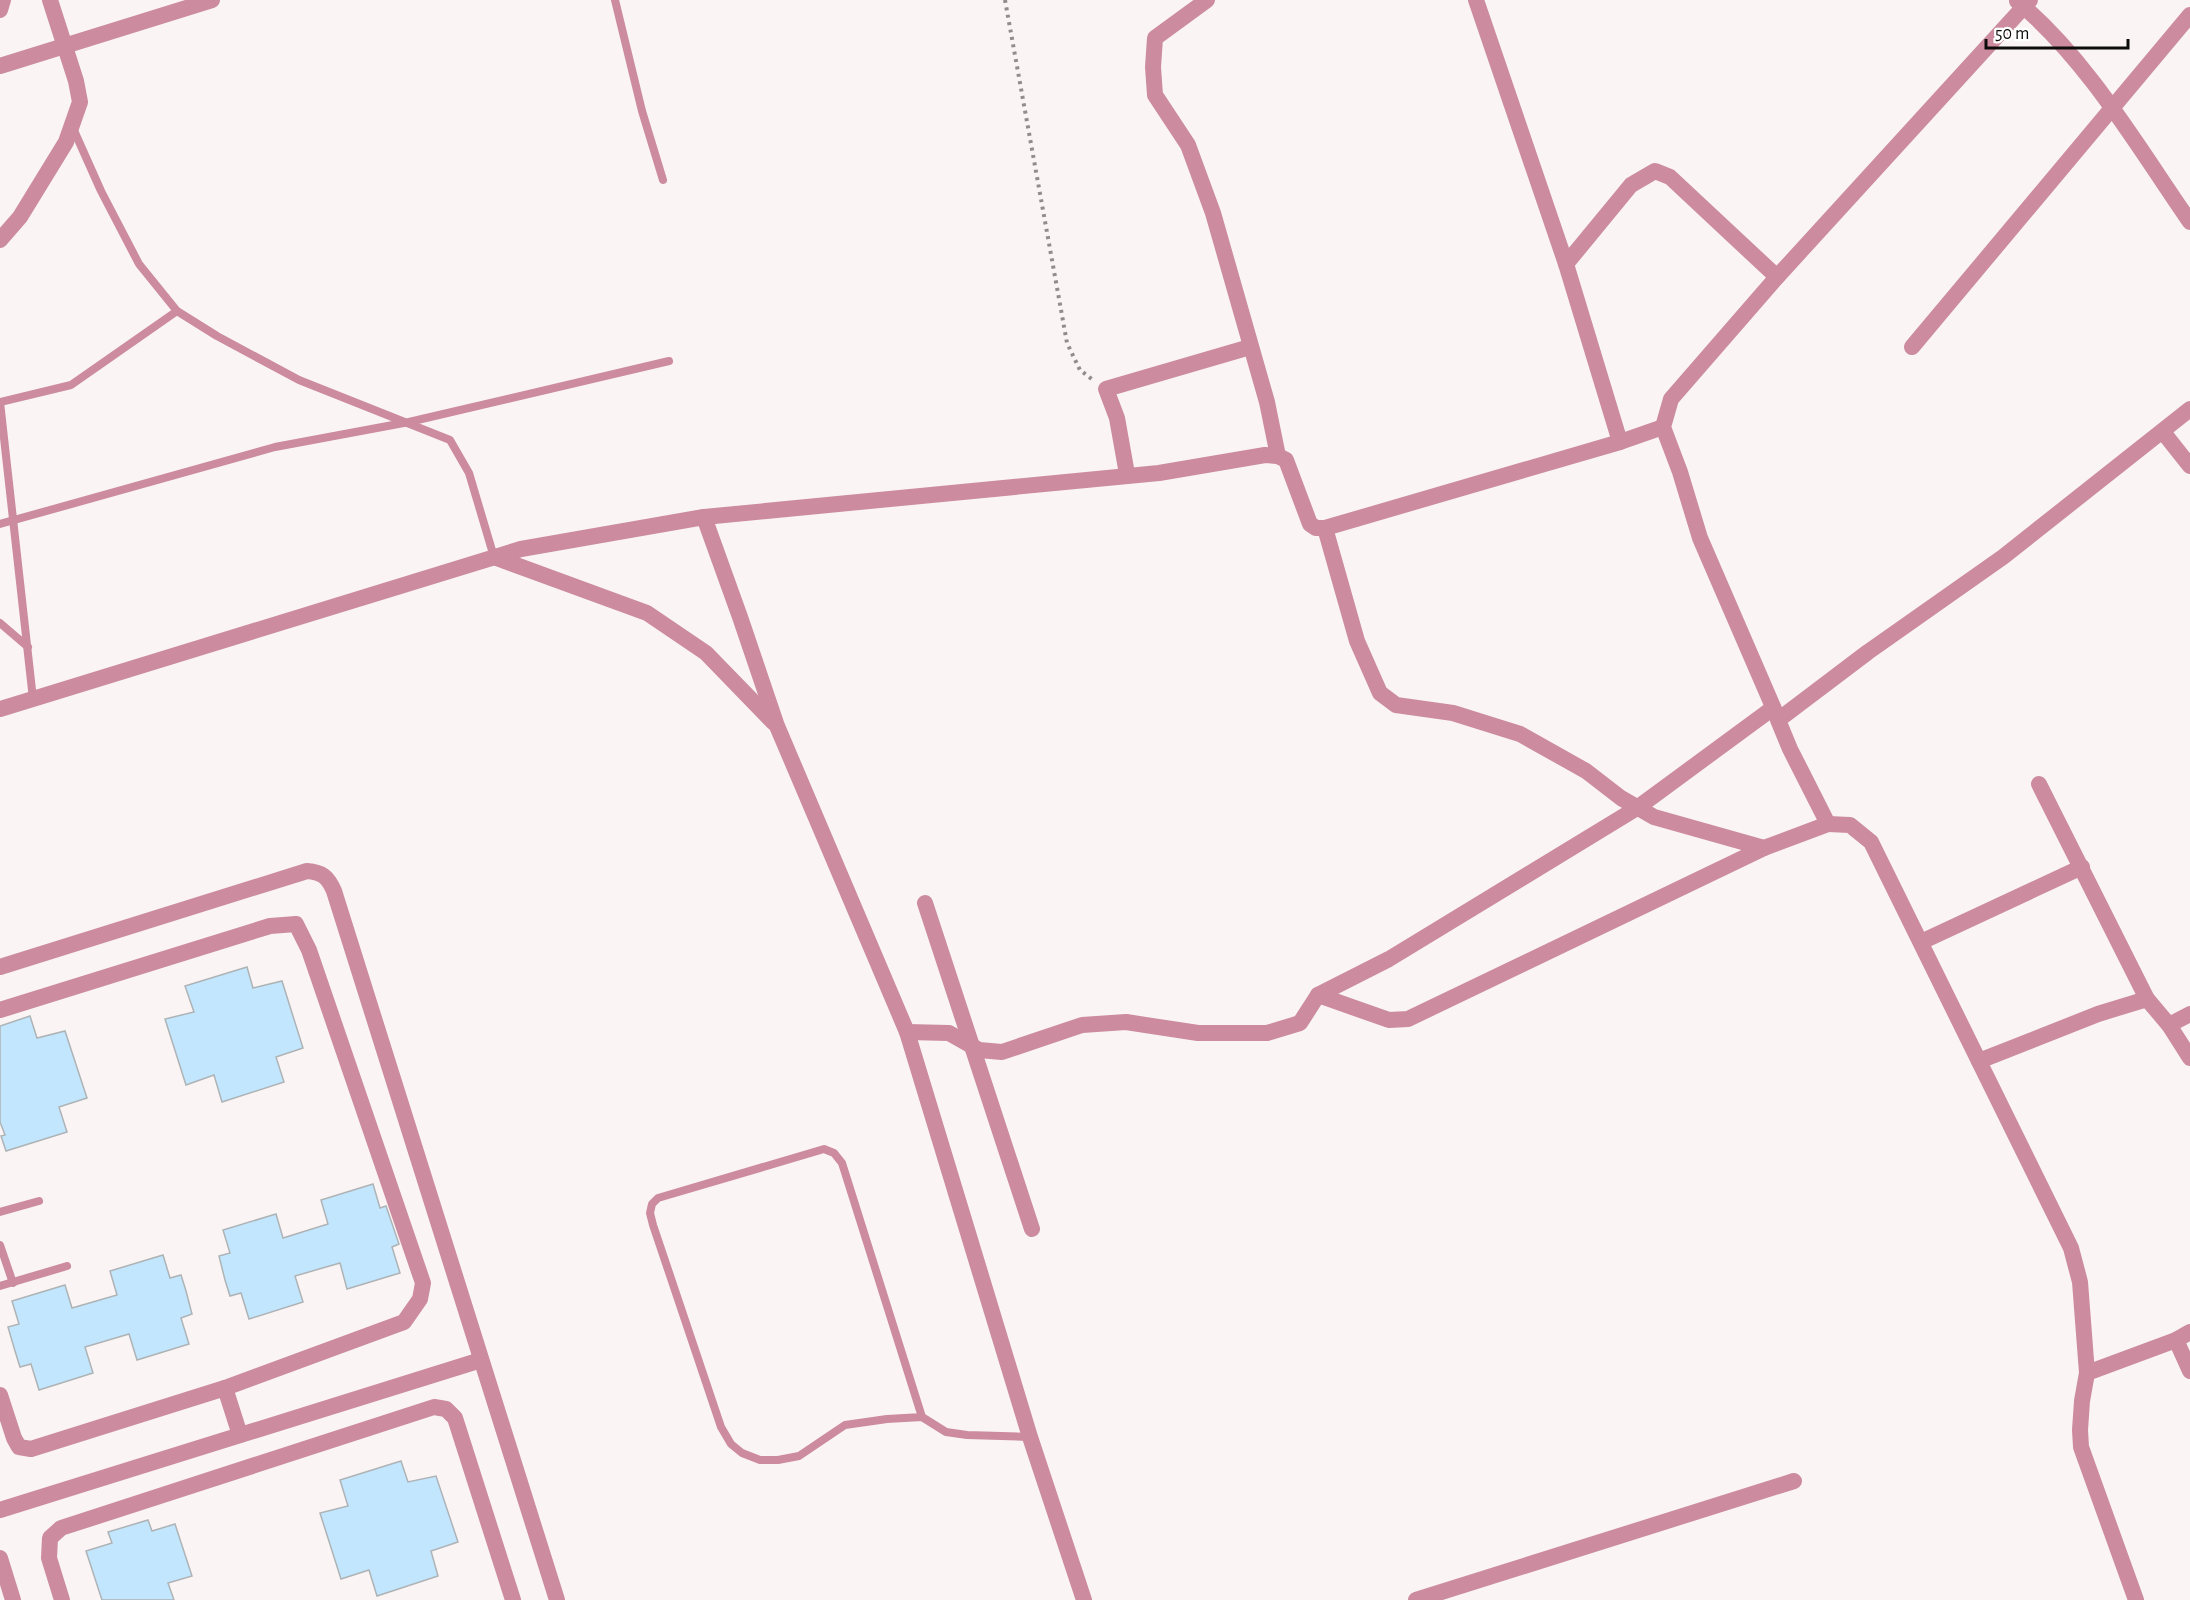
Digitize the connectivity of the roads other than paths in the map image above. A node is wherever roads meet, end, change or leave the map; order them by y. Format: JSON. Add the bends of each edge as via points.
{"nodes":[{"id":1,"x":3,"y":0,"type":"edge"},
{"id":2,"x":50,"y":0,"type":"edge"},
{"id":3,"x":212,"y":0,"type":"edge"},
{"id":4,"x":615,"y":0,"type":"edge"},
{"id":5,"x":1208,"y":0,"type":"edge"},
{"id":6,"x":1476,"y":0,"type":"edge"},
{"id":7,"x":2024,"y":2,"type":"edge"},
{"id":8,"x":0,"y":10,"type":"edge"},
{"id":9,"x":2190,"y":15,"type":"edge"},
{"id":10,"x":64,"y":46,"type":"junction"},
{"id":11,"x":0,"y":66,"type":"edge"},
{"id":12,"x":2111,"y":108,"type":"junction"},
{"id":13,"x":72,"y":126,"type":"junction"},
{"id":14,"x":663,"y":180,"type":"dead end"},
{"id":15,"x":2190,"y":222,"type":"edge"},
{"id":16,"x":0,"y":240,"type":"edge"},
{"id":17,"x":1566,"y":264,"type":"junction"},
{"id":18,"x":1777,"y":277,"type":"junction"},
{"id":19,"x":177,"y":311,"type":"junction"},
{"id":20,"x":1250,"y":346,"type":"junction"},
{"id":21,"x":1912,"y":347,"type":"dead end"},
{"id":22,"x":669,"y":361,"type":"dead end"},
{"id":23,"x":0,"y":402,"type":"edge"},
{"id":24,"x":2190,"y":409,"type":"edge"},
{"id":25,"x":410,"y":422,"type":"junction"},
{"id":26,"x":1663,"y":427,"type":"junction"},
{"id":27,"x":2163,"y":432,"type":"junction"},
{"id":28,"x":1620,"y":442,"type":"junction"},
{"id":29,"x":1278,"y":456,"type":"junction"},
{"id":30,"x":2190,"y":466,"type":"edge"},
{"id":31,"x":1127,"y":474,"type":"junction"},
{"id":32,"x":704,"y":517,"type":"junction"},
{"id":33,"x":14,"y":520,"type":"junction"},
{"id":34,"x":0,"y":524,"type":"edge"},
{"id":35,"x":1325,"y":528,"type":"junction"},
{"id":36,"x":494,"y":557,"type":"junction"},
{"id":37,"x":0,"y":623,"type":"edge"},
{"id":38,"x":27,"y":647,"type":"junction"},
{"id":39,"x":33,"y":699,"type":"junction"},
{"id":40,"x":0,"y":710,"type":"edge"},
{"id":41,"x":1776,"y":714,"type":"junction"},
{"id":42,"x":777,"y":726,"type":"junction"},
{"id":43,"x":2039,"y":784,"type":"dead end"},
{"id":44,"x":1637,"y":808,"type":"junction"},
{"id":45,"x":1828,"y":824,"type":"junction"},
{"id":46,"x":1764,"y":848,"type":"junction"},
{"id":47,"x":2082,"y":867,"type":"junction"},
{"id":48,"x":925,"y":903,"type":"dead end"},
{"id":49,"x":1921,"y":942,"type":"junction"},
{"id":50,"x":0,"y":967,"type":"edge"},
{"id":51,"x":1318,"y":994,"type":"junction"},
{"id":52,"x":2147,"y":999,"type":"junction"},
{"id":53,"x":0,"y":1010,"type":"edge"},
{"id":54,"x":2190,"y":1014,"type":"edge"},
{"id":55,"x":2169,"y":1025,"type":"junction"},
{"id":56,"x":907,"y":1032,"type":"junction"},
{"id":57,"x":971,"y":1045,"type":"junction"},
{"id":58,"x":2190,"y":1058,"type":"edge"},
{"id":59,"x":1979,"y":1061,"type":"junction"},
{"id":60,"x":39,"y":1202,"type":"dead end"},
{"id":61,"x":0,"y":1212,"type":"edge"},
{"id":62,"x":1032,"y":1229,"type":"dead end"},
{"id":63,"x":0,"y":1245,"type":"edge"},
{"id":64,"x":67,"y":1266,"type":"dead end"},
{"id":65,"x":13,"y":1282,"type":"junction"},
{"id":66,"x":0,"y":1286,"type":"edge"},
{"id":67,"x":2183,"y":1336,"type":"edge"},
{"id":68,"x":482,"y":1360,"type":"junction"},
{"id":69,"x":2190,"y":1371,"type":"edge"},
{"id":70,"x":2087,"y":1373,"type":"junction"},
{"id":71,"x":225,"y":1388,"type":"junction"},
{"id":72,"x":0,"y":1395,"type":"edge"},
{"id":73,"x":922,"y":1417,"type":"junction"},
{"id":74,"x":240,"y":1435,"type":"junction"},
{"id":75,"x":1030,"y":1437,"type":"junction"},
{"id":76,"x":1794,"y":1481,"type":"dead end"},
{"id":77,"x":0,"y":1510,"type":"edge"},
{"id":78,"x":0,"y":1558,"type":"edge"},
{"id":79,"x":13,"y":1600,"type":"edge"},
{"id":80,"x":62,"y":1600,"type":"edge"},
{"id":81,"x":513,"y":1600,"type":"edge"},
{"id":82,"x":557,"y":1600,"type":"edge"},
{"id":83,"x":1084,"y":1600,"type":"edge"},
{"id":84,"x":1416,"y":1600,"type":"edge"},
{"id":85,"x":2136,"y":1600,"type":"edge"}],
"edges":[{"from":1,"to":8,"type":"street"},
{"from":2,"to":10,"type":"street"},
{"from":3,"to":10,"type":"street"},
{"from":4,"to":14,"type":"lane"},
{"from":5,"to":20,"type":"street","via":[[1155,38],[1155,95],[1188,145],[1213,213]]},
{"from":6,"to":17,"type":"street"},
{"from":7,"to":12,"type":"street"},
{"from":7,"to":18,"type":"street"},
{"from":9,"to":12,"type":"street"},
{"from":10,"to":11,"type":"street"},
{"from":10,"to":13,"type":"street","via":[[80,102]]},
{"from":12,"to":15,"type":"street"},
{"from":12,"to":21,"type":"street"},
{"from":13,"to":16,"type":"street","via":[[20,217]]},
{"from":13,"to":19,"type":"lane","via":[[139,264]]},
{"from":17,"to":18,"type":"street","via":[[1631,185],[1655,171],[1670,177]]},
{"from":17,"to":28,"type":"street"},
{"from":18,"to":26,"type":"street","via":[[1671,399]]},
{"from":19,"to":23,"type":"lane","via":[[71,385]]},
{"from":19,"to":25,"type":"lane","via":[[299,380]]},
{"from":20,"to":29,"type":"street"},
{"from":20,"to":31,"type":"street","via":[[1106,389],[1117,418]]},
{"from":22,"to":25,"type":"lane"},
{"from":23,"to":33,"type":"lane"},
{"from":24,"to":27,"type":"street"},
{"from":25,"to":33,"type":"lane","via":[[275,447]]},
{"from":25,"to":36,"type":"lane","via":[[450,440],[469,473]]},
{"from":26,"to":28,"type":"street"},
{"from":26,"to":41,"type":"street","via":[[1700,538]]},
{"from":27,"to":30,"type":"street"},
{"from":27,"to":41,"type":"street","via":[[2003,557]]},
{"from":28,"to":35,"type":"street"},
{"from":29,"to":31,"type":"street"},
{"from":29,"to":35,"type":"street","via":[[1286,460],[1310,524]]},
{"from":31,"to":32,"type":"street"},
{"from":32,"to":36,"type":"street"},
{"from":32,"to":42,"type":"street"},
{"from":33,"to":34,"type":"lane"},
{"from":33,"to":38,"type":"lane"},
{"from":35,"to":44,"type":"street","via":[[1357,641],[1380,693],[1396,705],[1453,713],[1520,734],[1586,771]]},
{"from":36,"to":39,"type":"street"},
{"from":36,"to":42,"type":"street","via":[[647,613],[706,653]]},
{"from":37,"to":38,"type":"lane"},
{"from":38,"to":39,"type":"lane"},
{"from":39,"to":40,"type":"street"},
{"from":41,"to":44,"type":"street"},
{"from":41,"to":45,"type":"street"},
{"from":42,"to":56,"type":"street"},
{"from":43,"to":47,"type":"street"},
{"from":44,"to":46,"type":"street","via":[[1682,826]]},
{"from":44,"to":51,"type":"street","via":[[1389,959]]},
{"from":45,"to":46,"type":"street"},
{"from":45,"to":49,"type":"street","via":[[1850,825],[1871,842]]},
{"from":46,"to":51,"type":"street","via":[[1408,1019],[1389,1020]]},
{"from":47,"to":49,"type":"street"},
{"from":47,"to":52,"type":"street"},
{"from":48,"to":57,"type":"street"},
{"from":49,"to":59,"type":"street"},
{"from":50,"to":68,"type":"street","via":[[307,871],[327,877]]},
{"from":51,"to":57,"type":"street","via":[[1300,1023],[1267,1034],[1198,1033],[1126,1022],[1082,1024],[1002,1052],[979,1050]]},
{"from":52,"to":55,"type":"street"},
{"from":52,"to":59,"type":"street"},
{"from":53,"to":71,"type":"street","via":[[270,926],[296,924],[309,950],[423,1283],[420,1299],[404,1322]]},
{"from":54,"to":55,"type":"street"},
{"from":55,"to":58,"type":"street"},
{"from":56,"to":57,"type":"street","via":[[949,1033]]},
{"from":56,"to":75,"type":"street"},
{"from":57,"to":62,"type":"street"},
{"from":59,"to":70,"type":"street","via":[[2071,1248],[2080,1282]]},
{"from":60,"to":61,"type":"lane"},
{"from":63,"to":65,"type":"lane"},
{"from":64,"to":65,"type":"lane"},
{"from":65,"to":66,"type":"lane"},
{"from":67,"to":69,"type":"street"},
{"from":67,"to":70,"type":"street"},
{"from":68,"to":74,"type":"street"},
{"from":68,"to":82,"type":"street"},
{"from":70,"to":85,"type":"street","via":[[2081,1447]]},
{"from":71,"to":72,"type":"street","via":[[31,1449],[19,1447]]},
{"from":71,"to":74,"type":"street"},
{"from":73,"to":73,"type":"lane","via":[[842,1163],[834,1153],[824,1149],[658,1198],[652,1204],[653,1225],[730,1444],[760,1460],[778,1460],[799,1456],[845,1425]]},
{"from":73,"to":75,"type":"lane","via":[[946,1431],[967,1435]]},
{"from":74,"to":77,"type":"street"},
{"from":75,"to":83,"type":"street"},
{"from":76,"to":84,"type":"street"},
{"from":78,"to":79,"type":"street"},
{"from":80,"to":81,"type":"street","via":[[49,1558],[50,1538],[62,1528],[435,1407],[446,1409],[455,1418]]}]}
